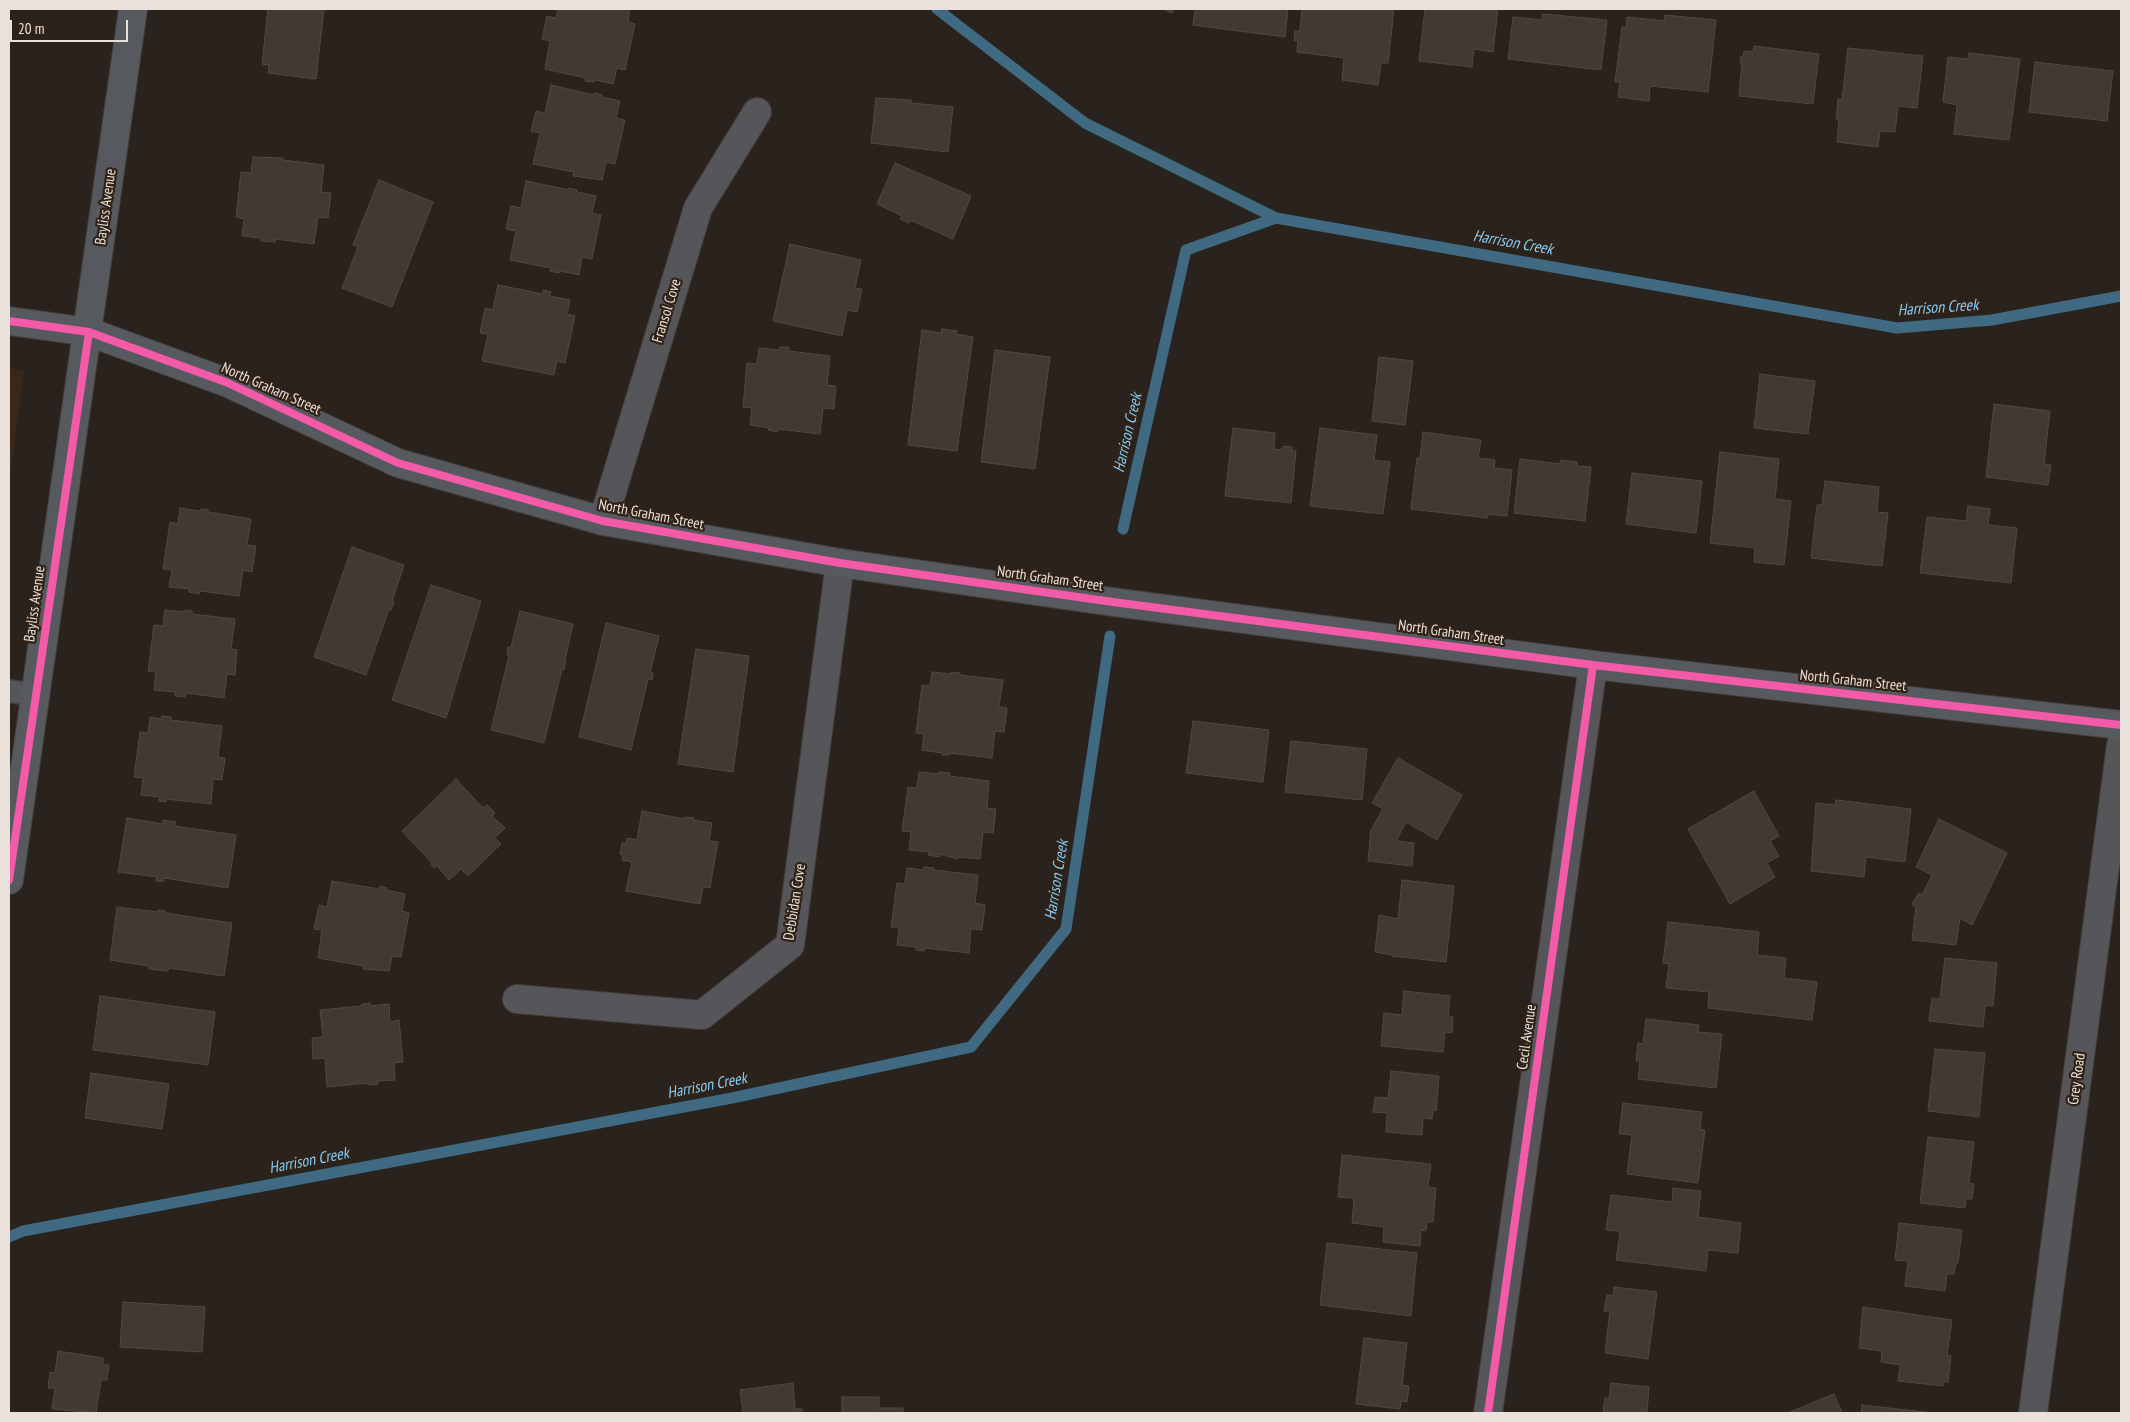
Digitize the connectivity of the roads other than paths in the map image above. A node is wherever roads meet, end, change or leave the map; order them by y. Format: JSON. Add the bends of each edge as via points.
{"nodes":[{"id":1,"x":133,"y":9,"type":"edge"},
{"id":2,"x":757,"y":112,"type":"dead end"},
{"id":3,"x":9,"y":321,"type":"edge"},
{"id":4,"x":89,"y":332,"type":"junction"},
{"id":5,"x":603,"y":521,"type":"junction"},
{"id":6,"x":840,"y":564,"type":"junction"},
{"id":7,"x":1593,"y":665,"type":"junction"},
{"id":8,"x":9,"y":691,"type":"edge"},
{"id":9,"x":35,"y":695,"type":"junction"},
{"id":10,"x":2121,"y":725,"type":"edge"},
{"id":11,"x":2121,"y":744,"type":"edge"},
{"id":12,"x":9,"y":880,"type":"edge"},
{"id":13,"x":517,"y":999,"type":"dead end"},
{"id":14,"x":1488,"y":1413,"type":"edge"},
{"id":15,"x":2033,"y":1413,"type":"edge"}],
"edges":[{"from":1,"to":4,"type":"main road","name":"Bayliss Avenue"},
{"from":2,"to":5,"type":"street","name":"Fransol Cove","via":[[698,208]]},
{"from":3,"to":4,"type":"main road","name":"North Graham Street"},
{"from":4,"to":5,"type":"main road","name":"North Graham Street","via":[[228,383],[398,463]]},
{"from":4,"to":9,"type":"main road","name":"Bayliss Avenue"},
{"from":5,"to":6,"type":"main road","name":"North Graham Street"},
{"from":6,"to":7,"type":"main road","name":"North Graham Street"},
{"from":6,"to":13,"type":"street","name":"Debbidan Cove","via":[[790,945],[702,1015]]},
{"from":7,"to":10,"type":"main road","name":"North Graham Street"},
{"from":7,"to":14,"type":"street","name":"Cecil Avenue"},
{"from":8,"to":9,"type":"lane"},
{"from":9,"to":12,"type":"main road","name":"Bayliss Avenue"},
{"from":11,"to":15,"type":"street","name":"Grey Road"}]}
